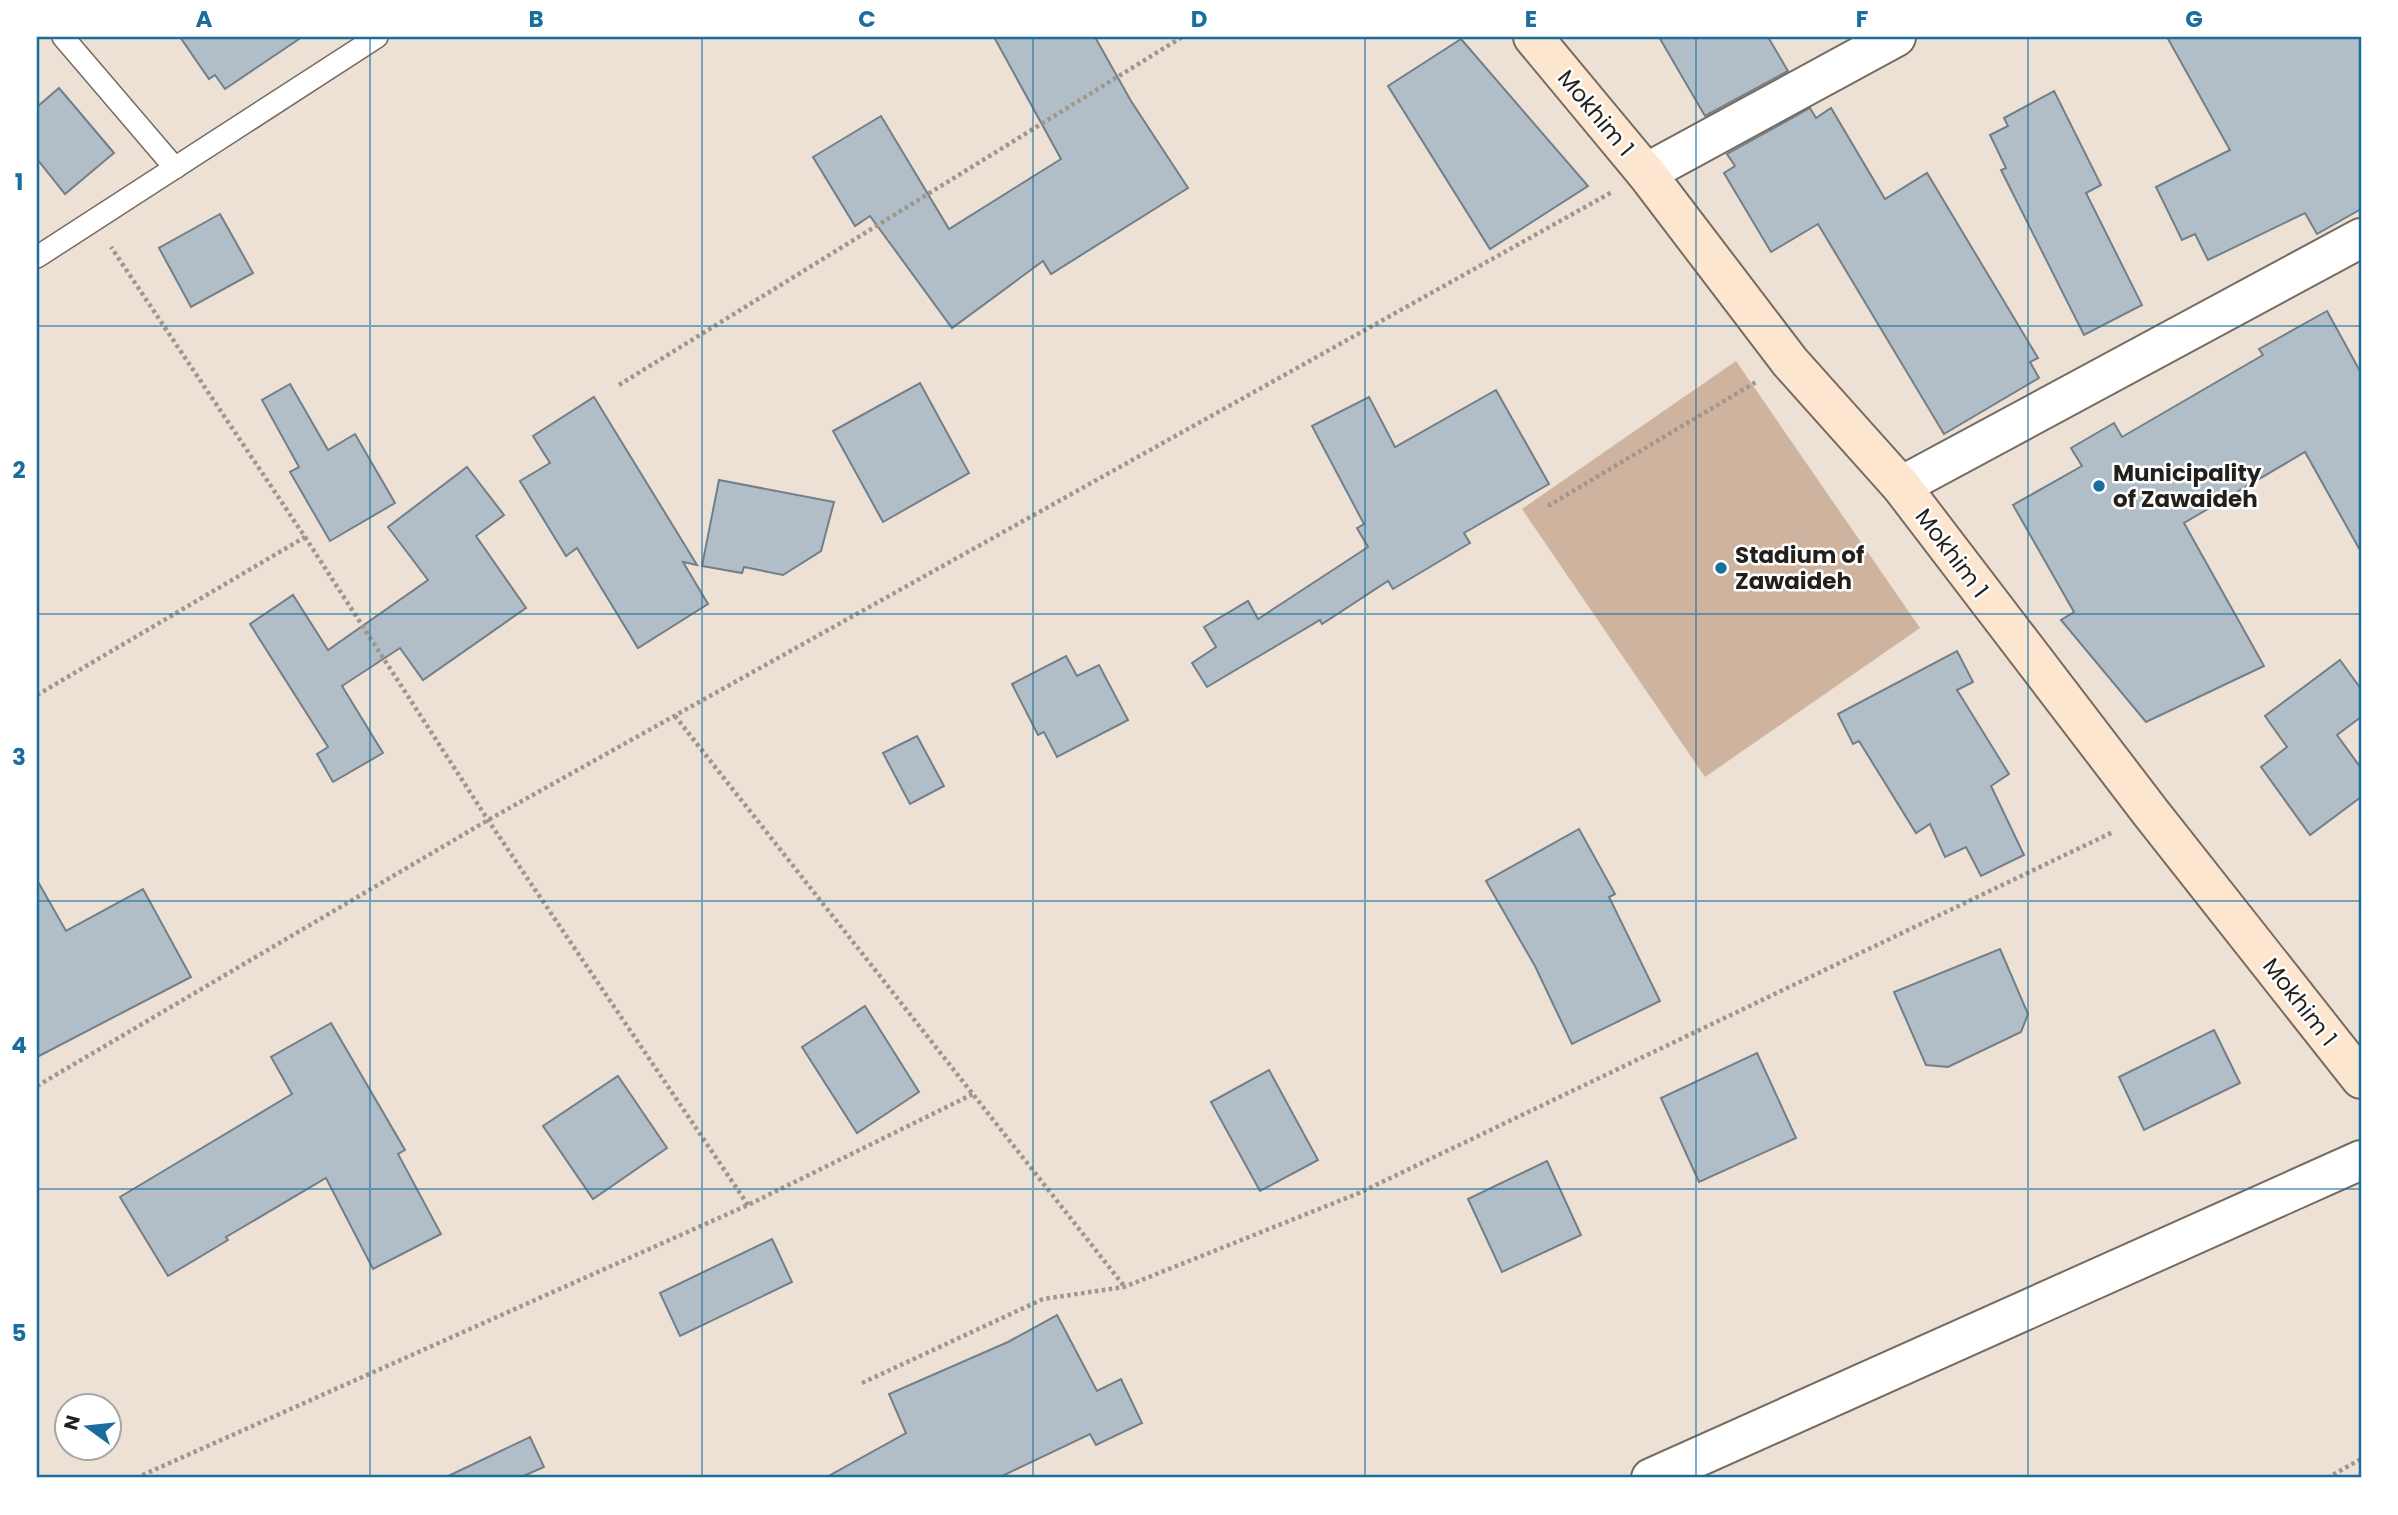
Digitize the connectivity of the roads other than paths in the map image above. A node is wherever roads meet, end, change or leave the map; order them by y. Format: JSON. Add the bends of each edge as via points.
{"nodes":[{"id":1,"x":63,"y":37,"type":"edge"},
{"id":2,"x":377,"y":37,"type":"edge"},
{"id":3,"x":1533,"y":37,"type":"edge"},
{"id":4,"x":1896,"y":37,"type":"edge"},
{"id":5,"x":175,"y":168,"type":"junction"},
{"id":6,"x":1646,"y":173,"type":"junction"},
{"id":7,"x":2361,"y":238,"type":"edge"},
{"id":8,"x":37,"y":257,"type":"edge"},
{"id":9,"x":1901,"y":486,"type":"junction"},
{"id":10,"x":2361,"y":1079,"type":"edge"},
{"id":11,"x":2361,"y":1160,"type":"edge"},
{"id":12,"x":1651,"y":1478,"type":"edge"}],
"edges":[{"from":1,"to":5,"type":"lane"},
{"from":2,"to":5,"type":"lane"},
{"from":3,"to":6,"type":"street","name":"Mokhim 1"},
{"from":4,"to":6,"type":"street"},
{"from":5,"to":8,"type":"lane"},
{"from":6,"to":9,"type":"street","name":"Mokhim 1","via":[[1790,362]]},
{"from":7,"to":9,"type":"street"},
{"from":9,"to":10,"type":"street","name":"Mokhim 1"},
{"from":11,"to":12,"type":"street"}]}
